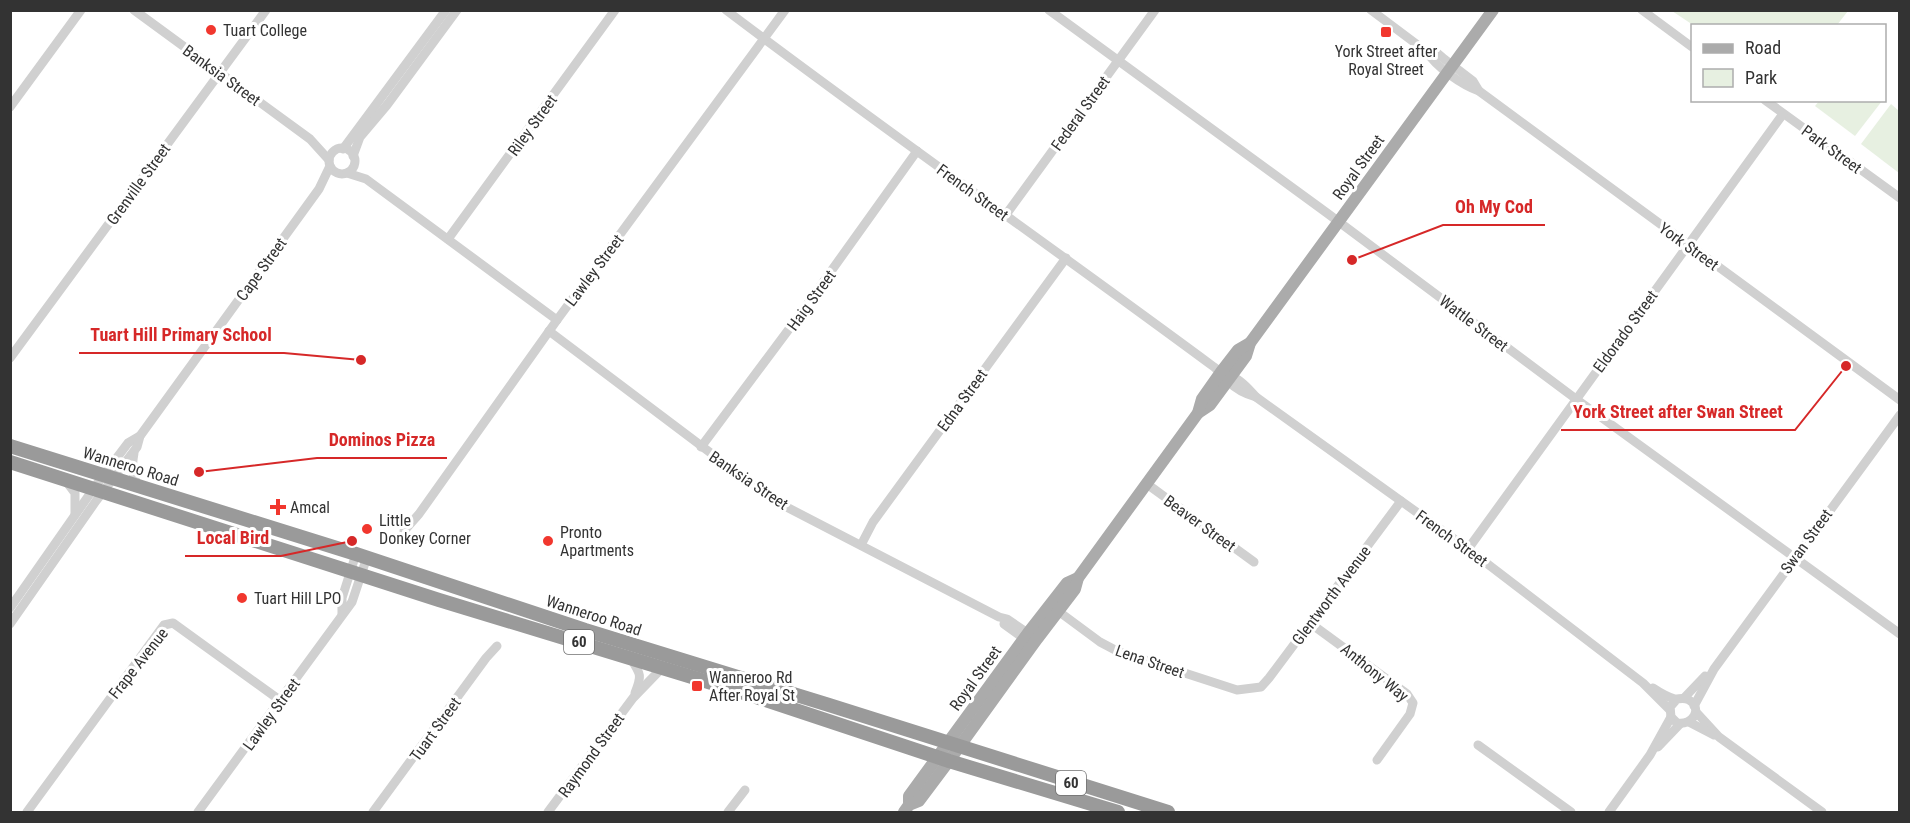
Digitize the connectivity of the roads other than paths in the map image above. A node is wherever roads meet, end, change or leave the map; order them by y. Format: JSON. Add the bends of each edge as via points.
{"nodes":[{"id":1,"x":81,"y":10,"type":"edge"},
{"id":2,"x":134,"y":10,"type":"edge"},
{"id":3,"x":266,"y":10,"type":"edge"},
{"id":4,"x":446,"y":10,"type":"edge"},
{"id":5,"x":457,"y":10,"type":"edge"},
{"id":6,"x":615,"y":10,"type":"edge"},
{"id":7,"x":726,"y":10,"type":"edge"},
{"id":8,"x":785,"y":10,"type":"edge"},
{"id":9,"x":1049,"y":10,"type":"edge"},
{"id":10,"x":1155,"y":10,"type":"edge"},
{"id":11,"x":1371,"y":10,"type":"edge"},
{"id":12,"x":1493,"y":10,"type":"edge"},
{"id":13,"x":1642,"y":10,"type":"edge"},
{"id":14,"x":764,"y":39,"type":"junction"},
{"id":15,"x":1691,"y":46,"type":"edge"},
{"id":16,"x":1118,"y":61,"type":"junction"},
{"id":17,"x":1450,"y":69,"type":"junction"},
{"id":18,"x":220,"y":74,"type":"junction"},
{"id":19,"x":1768,"y":102,"type":"edge"},
{"id":20,"x":10,"y":107,"type":"edge"},
{"id":21,"x":1783,"y":114,"type":"junction"},
{"id":22,"x":310,"y":139,"type":"junction"},
{"id":23,"x":340,"y":149,"type":"junction"},
{"id":24,"x":917,"y":151,"type":"junction"},
{"id":25,"x":354,"y":159,"type":"junction"},
{"id":26,"x":330,"y":163,"type":"junction"},
{"id":27,"x":344,"y":173,"type":"junction"},
{"id":28,"x":366,"y":179,"type":"junction"},
{"id":29,"x":319,"y":189,"type":"junction"},
{"id":30,"x":1899,"y":198,"type":"edge"},
{"id":31,"x":1005,"y":216,"type":"junction"},
{"id":32,"x":1339,"y":222,"type":"junction"},
{"id":33,"x":448,"y":239,"type":"junction"},
{"id":34,"x":1688,"y":245,"type":"junction"},
{"id":35,"x":1066,"y":258,"type":"junction"},
{"id":36,"x":557,"y":320,"type":"junction"},
{"id":37,"x":549,"y":331,"type":"junction"},
{"id":38,"x":10,"y":358,"type":"edge"},
{"id":39,"x":1227,"y":376,"type":"junction"},
{"id":40,"x":1576,"y":399,"type":"junction"},
{"id":41,"x":1899,"y":400,"type":"edge"},
{"id":42,"x":1899,"y":415,"type":"edge"},
{"id":43,"x":140,"y":436,"type":"junction"},
{"id":44,"x":10,"y":446,"type":"edge"},
{"id":45,"x":701,"y":447,"type":"junction"},
{"id":46,"x":134,"y":450,"type":"junction"},
{"id":47,"x":10,"y":462,"type":"edge"},
{"id":48,"x":109,"y":476,"type":"junction"},
{"id":49,"x":66,"y":480,"type":"junction"},
{"id":50,"x":1147,"y":484,"type":"junction"},
{"id":51,"x":138,"y":485,"type":"junction"},
{"id":52,"x":99,"y":490,"type":"junction"},
{"id":53,"x":1401,"y":501,"type":"junction"},
{"id":54,"x":199,"y":504,"type":"junction"},
{"id":55,"x":75,"y":514,"type":"junction"},
{"id":56,"x":252,"y":521,"type":"junction"},
{"id":57,"x":404,"y":531,"type":"dead end"},
{"id":58,"x":238,"y":535,"type":"junction"},
{"id":59,"x":861,"y":545,"type":"junction"},
{"id":60,"x":1468,"y":549,"type":"junction"},
{"id":61,"x":362,"y":556,"type":"junction"},
{"id":62,"x":1794,"y":557,"type":"junction"},
{"id":63,"x":1254,"y":562,"type":"dead end"},
{"id":64,"x":328,"y":564,"type":"junction"},
{"id":65,"x":356,"y":573,"type":"junction"},
{"id":66,"x":10,"y":608,"type":"edge"},
{"id":67,"x":1055,"y":608,"type":"junction"},
{"id":68,"x":1310,"y":623,"type":"junction"},
{"id":69,"x":10,"y":624,"type":"edge"},
{"id":70,"x":1899,"y":634,"type":"edge"},
{"id":71,"x":1030,"y":638,"type":"junction"},
{"id":72,"x":497,"y":646,"type":"dead end"},
{"id":73,"x":630,"y":657,"type":"junction"},
{"id":74,"x":662,"y":668,"type":"junction"},
{"id":75,"x":1714,"y":669,"type":"junction"},
{"id":76,"x":1643,"y":683,"type":"junction"},
{"id":77,"x":1260,"y":687,"type":"joint"},
{"id":78,"x":633,"y":698,"type":"junction"},
{"id":79,"x":1680,"y":699,"type":"junction"},
{"id":80,"x":281,"y":701,"type":"junction"},
{"id":81,"x":1695,"y":709,"type":"junction"},
{"id":82,"x":1670,"y":713,"type":"junction"},
{"id":83,"x":1685,"y":723,"type":"junction"},
{"id":84,"x":1719,"y":737,"type":"junction"},
{"id":85,"x":1478,"y":744,"type":"dead end"},
{"id":86,"x":954,"y":745,"type":"junction"},
{"id":87,"x":1650,"y":755,"type":"junction"},
{"id":88,"x":943,"y":759,"type":"junction"},
{"id":89,"x":1377,"y":760,"type":"dead end"},
{"id":90,"x":745,"y":790,"type":"dead end"},
{"id":91,"x":906,"y":809,"type":"edge"},
{"id":92,"x":27,"y":813,"type":"edge"},
{"id":93,"x":198,"y":813,"type":"edge"},
{"id":94,"x":374,"y":813,"type":"edge"},
{"id":95,"x":548,"y":813,"type":"edge"},
{"id":96,"x":728,"y":813,"type":"edge"},
{"id":97,"x":1118,"y":813,"type":"edge"},
{"id":98,"x":1168,"y":813,"type":"edge"},
{"id":99,"x":1570,"y":813,"type":"edge"},
{"id":100,"x":1609,"y":813,"type":"edge"},
{"id":101,"x":1822,"y":813,"type":"edge"}],
"edges":[{"from":1,"to":20,"type":"street"},
{"from":2,"to":18,"type":"street","name":"Banksia Street"},
{"from":3,"to":18,"type":"street","name":"Grenville Street"},
{"from":4,"to":23,"type":"street","name":"Cape Street"},
{"from":5,"to":25,"type":"street","name":"Cape Street","via":[[360,136]]},
{"from":6,"to":33,"type":"street","name":"Riley Street"},
{"from":7,"to":14,"type":"street","name":"French Street"},
{"from":8,"to":14,"type":"street","name":"Lawley Street"},
{"from":9,"to":16,"type":"street","name":"Wattle Street"},
{"from":10,"to":16,"type":"street","name":"Federal Street"},
{"from":11,"to":17,"type":"street","name":"York Street","via":[[1427,52],[1437,53]]},
{"from":12,"to":17,"type":"main road","name":"Royal Street"},
{"from":13,"to":15,"type":"street"},
{"from":14,"to":24,"type":"street","name":"French Street"},
{"from":14,"to":36,"type":"street","name":"Lawley Street"},
{"from":16,"to":31,"type":"street","name":"Federal Street"},
{"from":16,"to":32,"type":"street","name":"Wattle Street"},
{"from":17,"to":32,"type":"main road","name":"Royal Street"},
{"from":17,"to":34,"type":"street","name":"York Street","via":[[1473,81],[1479,90]]},
{"from":18,"to":22,"type":"street","name":"Banksia Street"},
{"from":18,"to":38,"type":"street","name":"Grenville Street"},
{"from":19,"to":21,"type":"street","name":"Park Street"},
{"from":21,"to":30,"type":"street","name":"Park Street"},
{"from":21,"to":34,"type":"street","name":"Eldorado Street"},
{"from":22,"to":23,"type":"street","name":"Banksia Street"},
{"from":22,"to":26,"type":"street","name":"Banksia Street"},
{"from":23,"to":25,"type":"street","via":[[351,152]]},
{"from":23,"to":26,"type":"street","name":"Cape Street","via":[[330,156]]},
{"from":24,"to":31,"type":"street","name":"French Street"},
{"from":24,"to":45,"type":"street","name":"Haig Street"},
{"from":25,"to":27,"type":"street","name":"Cape Street","via":[[352,169]]},
{"from":25,"to":28,"type":"street"},
{"from":26,"to":27,"type":"street","via":[[334,171]]},
{"from":26,"to":29,"type":"street","name":"Cape Street"},
{"from":27,"to":28,"type":"street"},
{"from":27,"to":29,"type":"street","name":"Cape Street"},
{"from":28,"to":33,"type":"street"},
{"from":29,"to":43,"type":"street","name":"Cape Street"},
{"from":31,"to":35,"type":"street","name":"French Street"},
{"from":32,"to":39,"type":"main road","name":"Royal Street","via":[[1250,343],[1246,356]]},
{"from":32,"to":40,"type":"street","name":"Wattle Street"},
{"from":33,"to":36,"type":"street"},
{"from":34,"to":40,"type":"street","name":"Eldorado Street"},
{"from":34,"to":41,"type":"street","name":"York Street"},
{"from":35,"to":39,"type":"street","name":"French Street"},
{"from":35,"to":59,"type":"street","name":"Edna Street","via":[[873,522]]},
{"from":36,"to":37,"type":"street","name":"Lawley Street"},
{"from":37,"to":45,"type":"street","name":"Banksia Street"},
{"from":37,"to":57,"type":"street","name":"Lawley Street"},
{"from":39,"to":50,"type":"main road","name":"Royal Street","via":[[1210,405],[1198,413]]},
{"from":39,"to":53,"type":"street","name":"French Street"},
{"from":40,"to":60,"type":"street","name":"Eldorado Street"},
{"from":40,"to":62,"type":"street","name":"Wattle Street"},
{"from":42,"to":62,"type":"street","name":"Swan Street"},
{"from":43,"to":46,"type":"street","name":"Cape Street"},
{"from":43,"to":48,"type":"street","name":"Cape Street","via":[[128,443]]},
{"from":44,"to":48,"type":"highway","name":"Wanneroo Road","number":"60"},
{"from":45,"to":59,"type":"street","name":"Banksia Street","via":[[774,500]]},
{"from":46,"to":48,"type":"street","name":"Cape Street"},
{"from":46,"to":51,"type":"street","via":[[131,464]]},
{"from":47,"to":49,"type":"highway","name":"Wanneroo Road","number":"60"},
{"from":48,"to":51,"type":"highway","name":"Wanneroo Road","number":"60"},
{"from":48,"to":52,"type":"street","name":"Cape Street"},
{"from":49,"to":52,"type":"highway","name":"Wanneroo Road","number":"60"},
{"from":49,"to":55,"type":"street","via":[[75,493]]},
{"from":50,"to":63,"type":"street","name":"Beaver Street"},
{"from":50,"to":67,"type":"main road","name":"Royal Street","via":[[1078,578],[1067,583]]},
{"from":51,"to":54,"type":"highway","name":"Wanneroo Road","number":"60"},
{"from":52,"to":55,"type":"street","name":"Cape Street"},
{"from":52,"to":58,"type":"highway","name":"Wanneroo Road","number":"60"},
{"from":52,"to":69,"type":"street","name":"Cape Street"},
{"from":53,"to":60,"type":"street","name":"French Street"},
{"from":53,"to":68,"type":"street","name":"Glentworth Avenue"},
{"from":54,"to":56,"type":"highway","name":"Wanneroo Road","number":"60"},
{"from":54,"to":58,"type":"highway","via":[[237,526]]},
{"from":55,"to":66,"type":"street","name":"Cape Street"},
{"from":56,"to":61,"type":"highway","name":"Wanneroo Road","number":"60"},
{"from":56,"to":64,"type":"highway","via":[[255,531],[263,537]]},
{"from":58,"to":64,"type":"highway","name":"Wanneroo Road","number":"60"},
{"from":59,"to":71,"type":"street","name":"Banksia Street","via":[[999,617]]},
{"from":60,"to":76,"type":"street","name":"French Street"},
{"from":61,"to":65,"type":"street","name":"Lawley Street"},
{"from":61,"to":86,"type":"highway","name":"Wanneroo Road","number":"60"},
{"from":62,"to":70,"type":"street","name":"Wattle Street"},
{"from":62,"to":75,"type":"street","name":"Swan Street"},
{"from":64,"to":65,"type":"highway","name":"Wanneroo Road","number":"60"},
{"from":65,"to":73,"type":"highway","name":"Wanneroo Road","number":"60"},
{"from":65,"to":80,"type":"street","name":"Lawley Street","via":[[352,602]]},
{"from":67,"to":71,"type":"main road","name":"Royal Street"},
{"from":67,"to":77,"type":"street","name":"Lena Street","via":[[1117,651],[1237,690]]},
{"from":68,"to":77,"type":"street","name":"Glentworth Avenue"},
{"from":68,"to":89,"type":"street","name":"Anthony Way","via":[[1407,694],[1413,703],[1410,714]]},
{"from":71,"to":86,"type":"main road","name":"Royal Street"},
{"from":72,"to":94,"type":"street","name":"Tuart Street"},
{"from":73,"to":74,"type":"highway","name":"Wanneroo Road","number":"60"},
{"from":73,"to":78,"type":"street","name":"Raymond Street","via":[[640,675]]},
{"from":74,"to":78,"type":"street","name":"Raymond Street"},
{"from":74,"to":88,"type":"highway","name":"Wanneroo Road","number":"60"},
{"from":75,"to":79,"type":"street","name":"Swan Street"},
{"from":75,"to":81,"type":"street","name":"Swan Street"},
{"from":76,"to":79,"type":"street","name":"French Street"},
{"from":76,"to":82,"type":"street","name":"French Street"},
{"from":78,"to":95,"type":"street","name":"Raymond Street"},
{"from":79,"to":81,"type":"street","via":[[1691,701]]},
{"from":79,"to":82,"type":"street","via":[[1672,704]]},
{"from":80,"to":92,"type":"street","name":"Frape Avenue","via":[[168,623]]},
{"from":80,"to":93,"type":"street","name":"Lawley Street"},
{"from":81,"to":83,"type":"street","via":[[1693,719]]},
{"from":81,"to":84,"type":"street"},
{"from":82,"to":83,"type":"street","via":[[1675,722]]},
{"from":82,"to":87,"type":"street"},
{"from":83,"to":84,"type":"street"},
{"from":83,"to":87,"type":"street"},
{"from":84,"to":101,"type":"street"},
{"from":85,"to":99,"type":"street"},
{"from":86,"to":88,"type":"main road","name":"Royal Street"},
{"from":86,"to":98,"type":"highway","name":"Wanneroo Road","number":"60"},
{"from":87,"to":100,"type":"street"},
{"from":88,"to":91,"type":"main road","name":"Royal Street","via":[[919,801]]},
{"from":88,"to":97,"type":"highway","name":"Wanneroo Road","number":"60"},
{"from":90,"to":96,"type":"street"}]}
